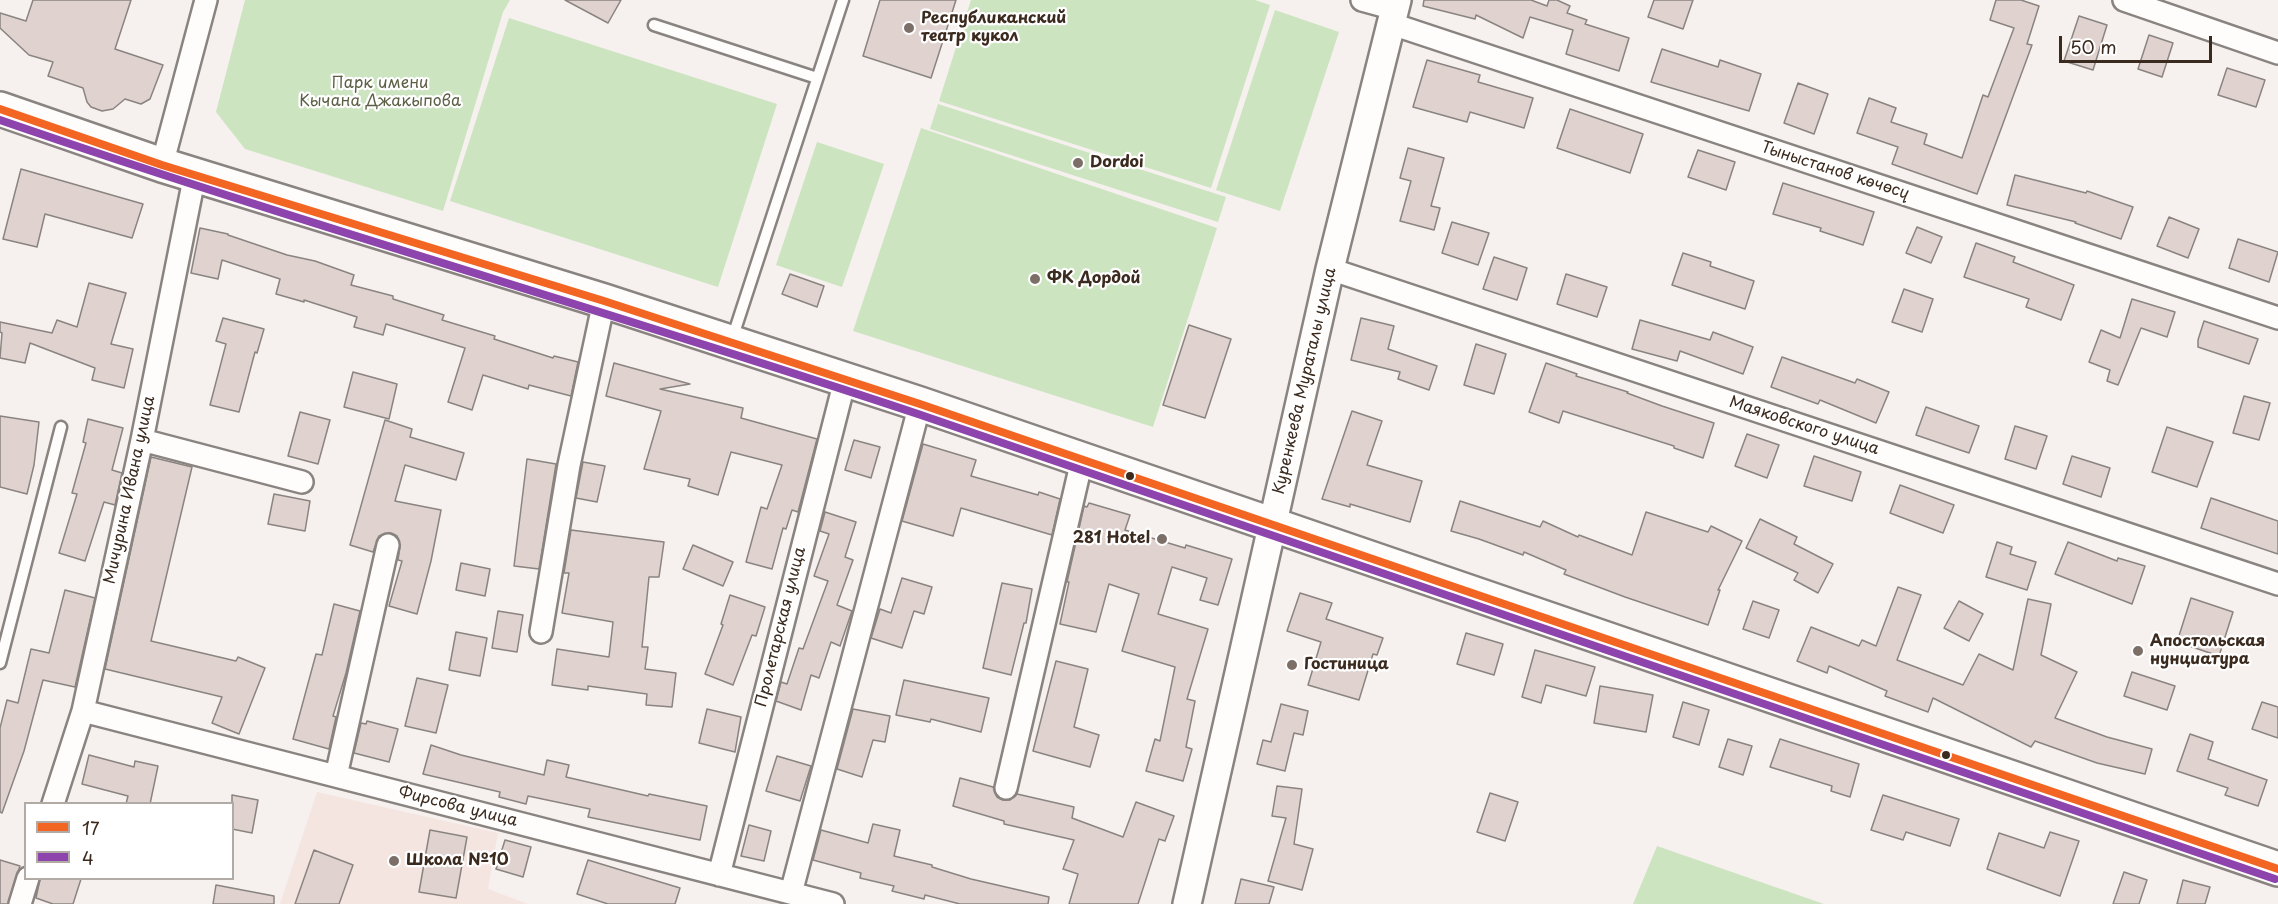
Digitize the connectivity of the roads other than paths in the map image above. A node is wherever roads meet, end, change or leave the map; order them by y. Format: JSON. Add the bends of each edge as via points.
{"nodes":[{"id":1,"x":206,"y":0,"type":"edge"},
{"id":2,"x":843,"y":0,"type":"edge"},
{"id":3,"x":1362,"y":0,"type":"edge"},
{"id":4,"x":2124,"y":0,"type":"edge"},
{"id":5,"x":1395,"y":11,"type":"edge"},
{"id":6,"x":654,"y":25,"type":"dead end"},
{"id":7,"x":2278,"y":53,"type":"edge"},
{"id":8,"x":817,"y":78,"type":"junction"},
{"id":9,"x":0,"y":109,"type":"edge"},
{"id":10,"x":162,"y":165,"type":"junction"},
{"id":11,"x":195,"y":174,"type":"junction"},
{"id":12,"x":1330,"y":269,"type":"junction"},
{"id":13,"x":604,"y":301,"type":"junction"},
{"id":14,"x":2278,"y":318,"type":"edge"},
{"id":15,"x":731,"y":342,"type":"junction"},
{"id":16,"x":844,"y":380,"type":"junction"},
{"id":17,"x":920,"y":404,"type":"junction"},
{"id":18,"x":61,"y":427,"type":"dead end"},
{"id":19,"x":142,"y":440,"type":"junction"},
{"id":20,"x":1082,"y":460,"type":"junction"},
{"id":21,"x":302,"y":482,"type":"dead end"},
{"id":22,"x":1273,"y":525,"type":"junction"},
{"id":23,"x":388,"y":545,"type":"dead end"},
{"id":24,"x":2278,"y":584,"type":"edge"},
{"id":25,"x":541,"y":632,"type":"dead end"},
{"id":26,"x":0,"y":663,"type":"edge"},
{"id":27,"x":83,"y":711,"type":"junction"},
{"id":28,"x":336,"y":776,"type":"junction"},
{"id":29,"x":1006,"y":789,"type":"dead end"},
{"id":30,"x":54,"y":802,"type":"edge"},
{"id":31,"x":2278,"y":868,"type":"edge"},
{"id":32,"x":719,"y":875,"type":"junction"},
{"id":33,"x":28,"y":880,"type":"edge"},
{"id":34,"x":791,"y":893,"type":"junction"},
{"id":35,"x":20,"y":904,"type":"edge"},
{"id":36,"x":833,"y":904,"type":"edge"},
{"id":37,"x":1187,"y":904,"type":"edge"}],
"edges":[{"from":1,"to":10,"type":"street"},
{"from":2,"to":8,"type":"lane"},
{"from":3,"to":5,"type":"street","name":"Тыныстанов көчөсү"},
{"from":4,"to":7,"type":"street"},
{"from":5,"to":12,"type":"street","name":"Куренкеева Мураталы улица"},
{"from":5,"to":14,"type":"street","name":"Тыныстанов көчөсү"},
{"from":6,"to":8,"type":"lane"},
{"from":8,"to":15,"type":"lane"},
{"from":9,"to":10,"type":"main road"},
{"from":10,"to":11,"type":"main road"},
{"from":11,"to":13,"type":"main road"},
{"from":11,"to":19,"type":"street","name":"Мичурина Ивана улица"},
{"from":12,"to":22,"type":"street","name":"Куренкеева Мураталы улица"},
{"from":12,"to":24,"type":"street","name":"Маяковского улица"},
{"from":13,"to":15,"type":"main road"},
{"from":13,"to":25,"type":"street","via":[[569,465]]},
{"from":15,"to":16,"type":"main road"},
{"from":16,"to":17,"type":"main road"},
{"from":16,"to":32,"type":"street","name":"Пролетарская улица"},
{"from":17,"to":20,"type":"main road"},
{"from":17,"to":34,"type":"street"},
{"from":18,"to":26,"type":"lane"},
{"from":19,"to":21,"type":"street"},
{"from":19,"to":27,"type":"street","name":"Мичурина Ивана улица"},
{"from":20,"to":22,"type":"main road"},
{"from":20,"to":29,"type":"street"},
{"from":22,"to":31,"type":"main road"},
{"from":22,"to":37,"type":"street","name":"Куренкеева Мураталы улица"},
{"from":23,"to":28,"type":"street"},
{"from":27,"to":28,"type":"street","name":"Фирсова улица"},
{"from":27,"to":30,"type":"street","name":"Мичурина Ивана улица"},
{"from":28,"to":32,"type":"street","name":"Фирсова улица"},
{"from":32,"to":34,"type":"street","name":"Фирсова улица"},
{"from":33,"to":35,"type":"street"},
{"from":34,"to":36,"type":"street","name":"Фирсова улица"}]}
